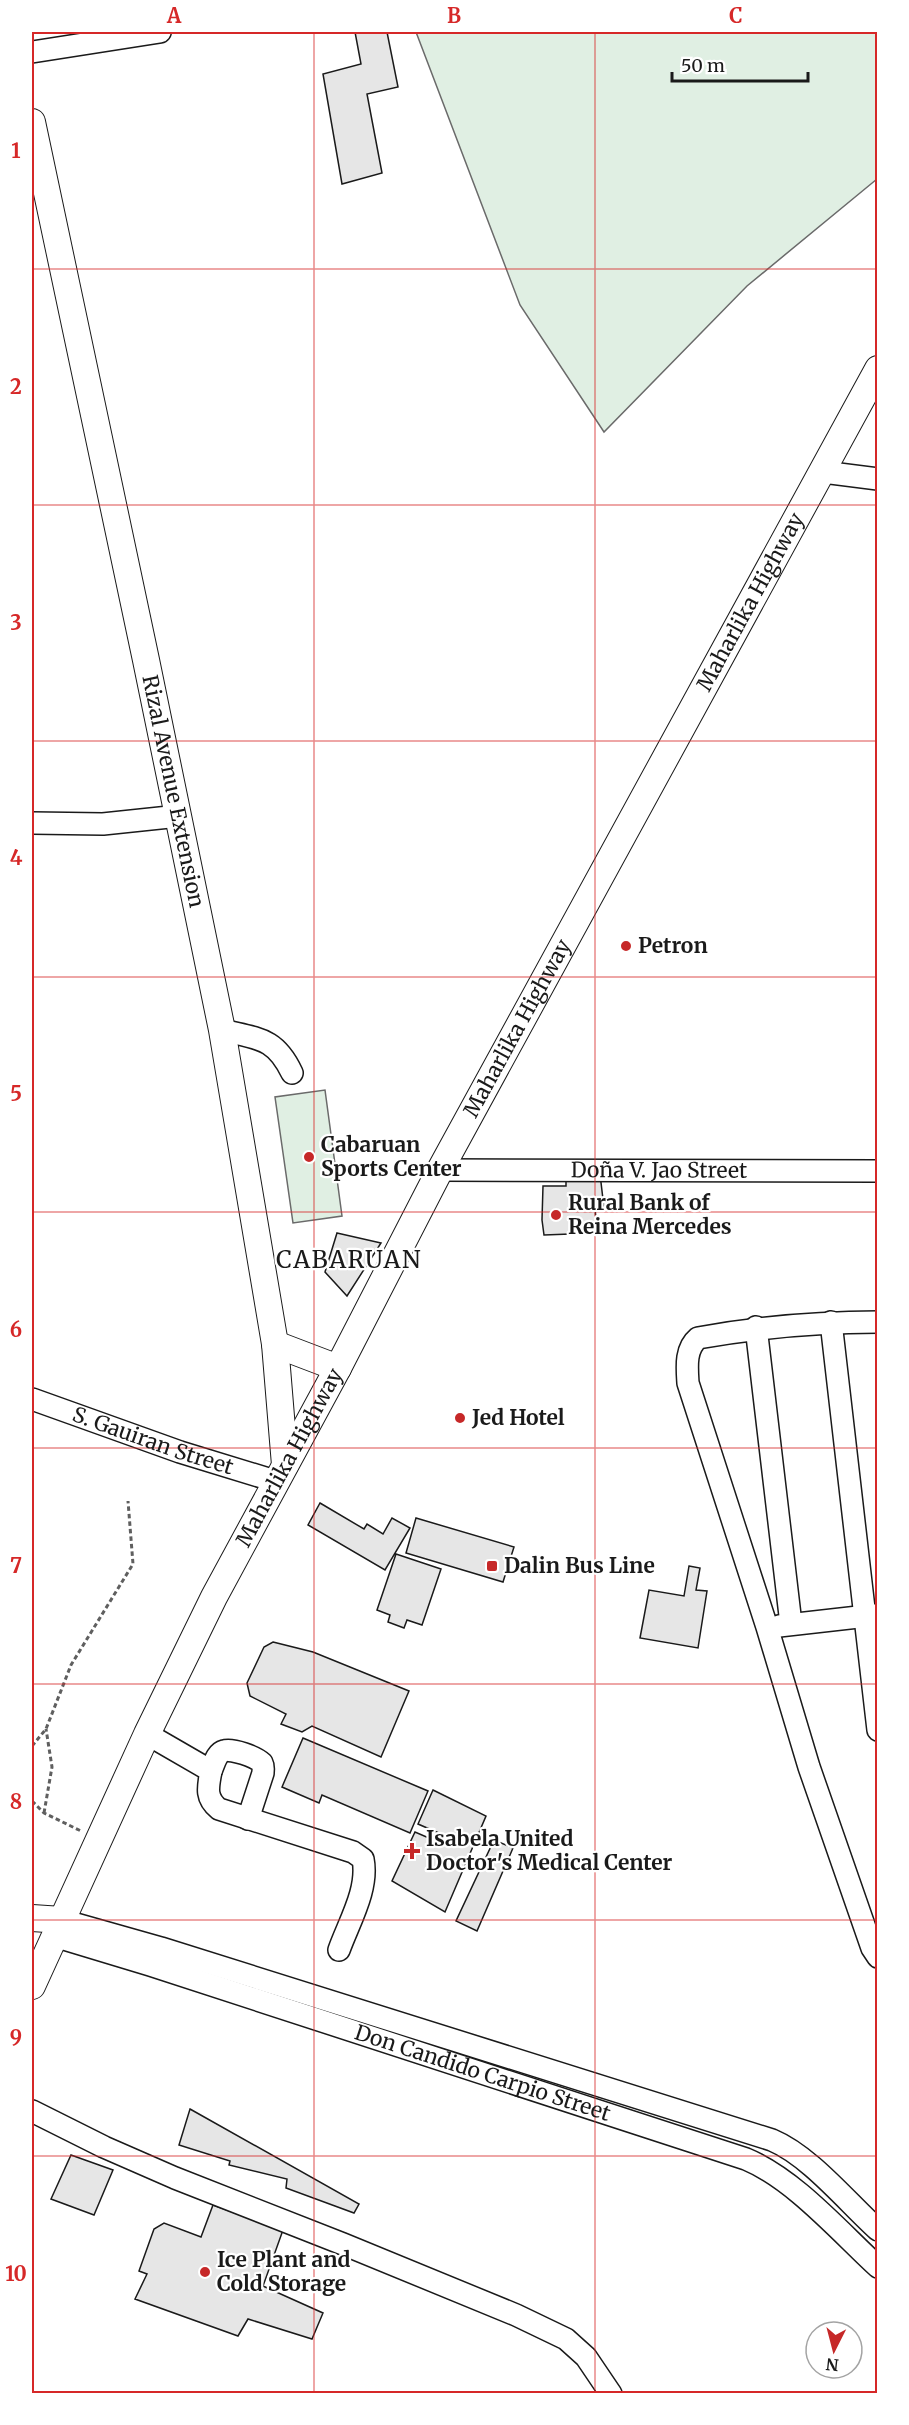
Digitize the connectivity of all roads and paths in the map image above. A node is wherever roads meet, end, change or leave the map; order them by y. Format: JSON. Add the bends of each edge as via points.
{"nodes":[{"id":1,"x":160,"y":32,"type":"edge"},
{"id":2,"x":32,"y":52,"type":"edge"},
{"id":3,"x":32,"y":122,"type":"edge"},
{"id":4,"x":878,"y":369,"type":"edge"},
{"id":5,"x":822,"y":472,"type":"junction"},
{"id":6,"x":878,"y":479,"type":"edge"},
{"id":7,"x":179,"y":816,"type":"junction"},
{"id":8,"x":32,"y":822,"type":"edge"},
{"id":9,"x":222,"y":1030,"type":"junction"},
{"id":10,"x":292,"y":1073,"type":"dead end"},
{"id":11,"x":440,"y":1170,"type":"junction"},
{"id":12,"x":878,"y":1171,"type":"edge"},
{"id":13,"x":831,"y":1322,"type":"junction"},
{"id":14,"x":878,"y":1322,"type":"edge"},
{"id":15,"x":756,"y":1327,"type":"junction"},
{"id":16,"x":275,"y":1344,"type":"junction"},
{"id":17,"x":338,"y":1368,"type":"junction"},
{"id":18,"x":32,"y":1399,"type":"edge"},
{"id":19,"x":280,"y":1473,"type":"junction"},
{"id":20,"x":128,"y":1501,"type":"dead end"},
{"id":21,"x":870,"y":1615,"type":"edge"},
{"id":22,"x":791,"y":1624,"type":"junction"},
{"id":23,"x":766,"y":1628,"type":"junction"},
{"id":24,"x":46,"y":1729,"type":"junction"},
{"id":25,"x":878,"y":1730,"type":"edge"},
{"id":26,"x":147,"y":1734,"type":"junction"},
{"id":27,"x":32,"y":1746,"type":"edge"},
{"id":28,"x":211,"y":1771,"type":"junction"},
{"id":29,"x":32,"y":1801,"type":"edge"},
{"id":30,"x":44,"y":1813,"type":"junction"},
{"id":31,"x":248,"y":1819,"type":"junction"},
{"id":32,"x":99,"y":1839,"type":"junction"},
{"id":33,"x":32,"y":1918,"type":"edge"},
{"id":34,"x":58,"y":1928,"type":"junction"},
{"id":35,"x":339,"y":1950,"type":"dead end"},
{"id":36,"x":878,"y":1957,"type":"edge"},
{"id":37,"x":32,"y":1986,"type":"edge"},
{"id":38,"x":32,"y":2111,"type":"edge"},
{"id":39,"x":878,"y":2230,"type":"edge"},
{"id":40,"x":878,"y":2267,"type":"edge"},
{"id":41,"x":611,"y":2394,"type":"edge"}],
"edges":[{"from":1,"to":2,"type":"street"},
{"from":3,"to":7,"type":"main road","name":"Rizal Avenue Extension"},
{"from":4,"to":5,"type":"main road","name":"Maharlika Highway"},
{"from":5,"to":6,"type":"street"},
{"from":5,"to":11,"type":"main road","name":"Maharlika Highway"},
{"from":7,"to":8,"type":"street","via":[[103,824]]},
{"from":7,"to":9,"type":"main road","name":"Rizal Avenue Extension"},
{"from":9,"to":10,"type":"street","via":[[276,1048]]},
{"from":9,"to":16,"type":"main road","name":"Rizal Avenue Extension"},
{"from":11,"to":12,"type":"street","name":"Doña V. Jao Street"},
{"from":11,"to":17,"type":"main road","name":"Maharlika Highway"},
{"from":13,"to":14,"type":"street"},
{"from":13,"to":15,"type":"street"},
{"from":13,"to":21,"type":"street"},
{"from":15,"to":22,"type":"street"},
{"from":15,"to":23,"type":"street","via":[[698,1338],[687,1366],[688,1383]]},
{"from":16,"to":17,"type":"main road"},
{"from":16,"to":19,"type":"main road","name":"Rizal Avenue Extension"},
{"from":17,"to":19,"type":"main road","name":"Maharlika Highway"},
{"from":18,"to":19,"type":"street","name":"S. Gauiran Street","via":[[180,1452]]},
{"from":19,"to":26,"type":"main road","name":"Maharlika Highway"},
{"from":20,"to":24,"type":"path","via":[[133,1564],[71,1665]]},
{"from":21,"to":22,"type":"street"},
{"from":21,"to":25,"type":"street"},
{"from":22,"to":23,"type":"street"},
{"from":23,"to":36,"type":"street","via":[[809,1767]]},
{"from":24,"to":27,"type":"path"},
{"from":24,"to":30,"type":"path","via":[[52,1767]]},
{"from":26,"to":28,"type":"street"},
{"from":26,"to":32,"type":"main road","name":"Maharlika Highway"},
{"from":28,"to":31,"type":"street","via":[[208,1793],[212,1804]]},
{"from":28,"to":31,"type":"street","via":[[224,1750],[264,1766]]},
{"from":29,"to":30,"type":"path"},
{"from":30,"to":32,"type":"path"},
{"from":31,"to":35,"type":"street","via":[[353,1852],[363,1859],[362,1889]]},
{"from":32,"to":34,"type":"main road","name":"Maharlika Highway"},
{"from":33,"to":34,"type":"main road"},
{"from":34,"to":37,"type":"main road","name":"Maharlika Highway"},
{"from":34,"to":39,"type":"street","name":"Don Candido Carpio Street","via":[[161,1948],[772,2140],[802,2158]]},
{"from":34,"to":40,"type":"street","name":"Don Candido Carpio Street","via":[[182,1975],[746,2159],[783,2180]]},
{"from":38,"to":41,"type":"street","via":[[165,2174],[397,2266],[566,2339],[586,2356]]}]}
